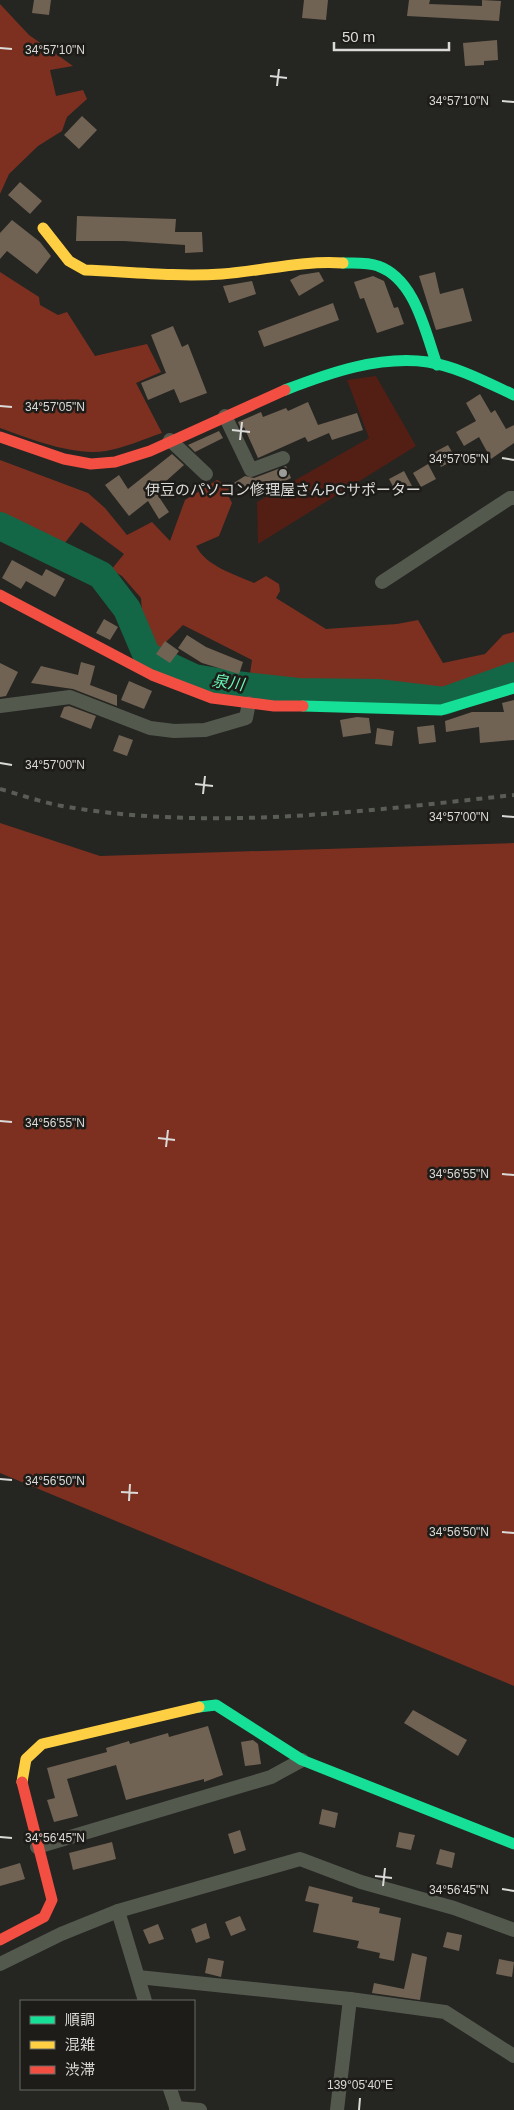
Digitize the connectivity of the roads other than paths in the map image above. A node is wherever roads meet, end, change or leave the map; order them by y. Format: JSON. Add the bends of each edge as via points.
{"nodes":[{"id":1,"x":43,"y":228,"type":"dead end"},
{"id":2,"x":437,"y":365,"type":"junction"},
{"id":3,"x":514,"y":395,"type":"edge"},
{"id":4,"x":225,"y":416,"type":"junction"},
{"id":5,"x":0,"y":437,"type":"edge"},
{"id":6,"x":170,"y":440,"type":"junction"},
{"id":7,"x":283,"y":458,"type":"dead end"},
{"id":8,"x":206,"y":474,"type":"dead end"},
{"id":9,"x":514,"y":498,"type":"edge"},
{"id":10,"x":382,"y":582,"type":"dead end"},
{"id":11,"x":0,"y":595,"type":"edge"},
{"id":12,"x":514,"y":688,"type":"edge"},
{"id":13,"x":250,"y":703,"type":"junction"},
{"id":14,"x":0,"y":706,"type":"edge"},
{"id":15,"x":302,"y":1760,"type":"junction"},
{"id":16,"x":514,"y":1844,"type":"edge"},
{"id":17,"x":37,"y":1847,"type":"junction"},
{"id":18,"x":118,"y":1911,"type":"junction"},
{"id":19,"x":514,"y":1930,"type":"edge"},
{"id":20,"x":0,"y":1940,"type":"edge"},
{"id":21,"x":0,"y":1964,"type":"edge"},
{"id":22,"x":138,"y":1977,"type":"junction"},
{"id":23,"x":350,"y":1999,"type":"junction"},
{"id":24,"x":145,"y":2000,"type":"edge"},
{"id":25,"x":514,"y":2056,"type":"edge"},
{"id":26,"x":170,"y":2090,"type":"edge"},
{"id":27,"x":177,"y":2109,"type":"edge"},
{"id":28,"x":200,"y":2110,"type":"edge"},
{"id":29,"x":337,"y":2110,"type":"edge"}],
"edges":[{"from":1,"to":2,"type":"street","via":[[69,261],[86,270],[200,275],[318,261],[376,265],[394,273],[415,302]]},
{"from":2,"to":3,"type":"street","via":[[469,373]]},
{"from":2,"to":4,"type":"street","via":[[414,361],[360,367],[330,375]]},
{"from":4,"to":6,"type":"street"},
{"from":4,"to":7,"type":"street","via":[[251,470]]},
{"from":5,"to":6,"type":"street","via":[[80,461],[103,464],[136,456]]},
{"from":6,"to":8,"type":"street"},
{"from":9,"to":10,"type":"street"},
{"from":11,"to":13,"type":"street","via":[[152,675],[212,698]]},
{"from":12,"to":13,"type":"street","via":[[441,710]]},
{"from":13,"to":14,"type":"street","via":[[246,718],[205,730],[174,731],[150,728],[70,697]]},
{"from":15,"to":16,"type":"street"},
{"from":15,"to":17,"type":"street","via":[[272,1777]]},
{"from":15,"to":17,"type":"street","via":[[216,1705],[194,1707],[42,1744],[26,1759],[21,1785]]},
{"from":17,"to":20,"type":"street","via":[[52,1900],[44,1918]]},
{"from":18,"to":19,"type":"street","via":[[300,1859],[361,1882],[454,1908]]},
{"from":18,"to":21,"type":"street"},
{"from":18,"to":22,"type":"street"},
{"from":22,"to":23,"type":"street"},
{"from":22,"to":24,"type":"street"},
{"from":23,"to":25,"type":"street","via":[[445,2012]]},
{"from":23,"to":29,"type":"street"},
{"from":26,"to":27,"type":"street"},
{"from":27,"to":28,"type":"street"}]}
